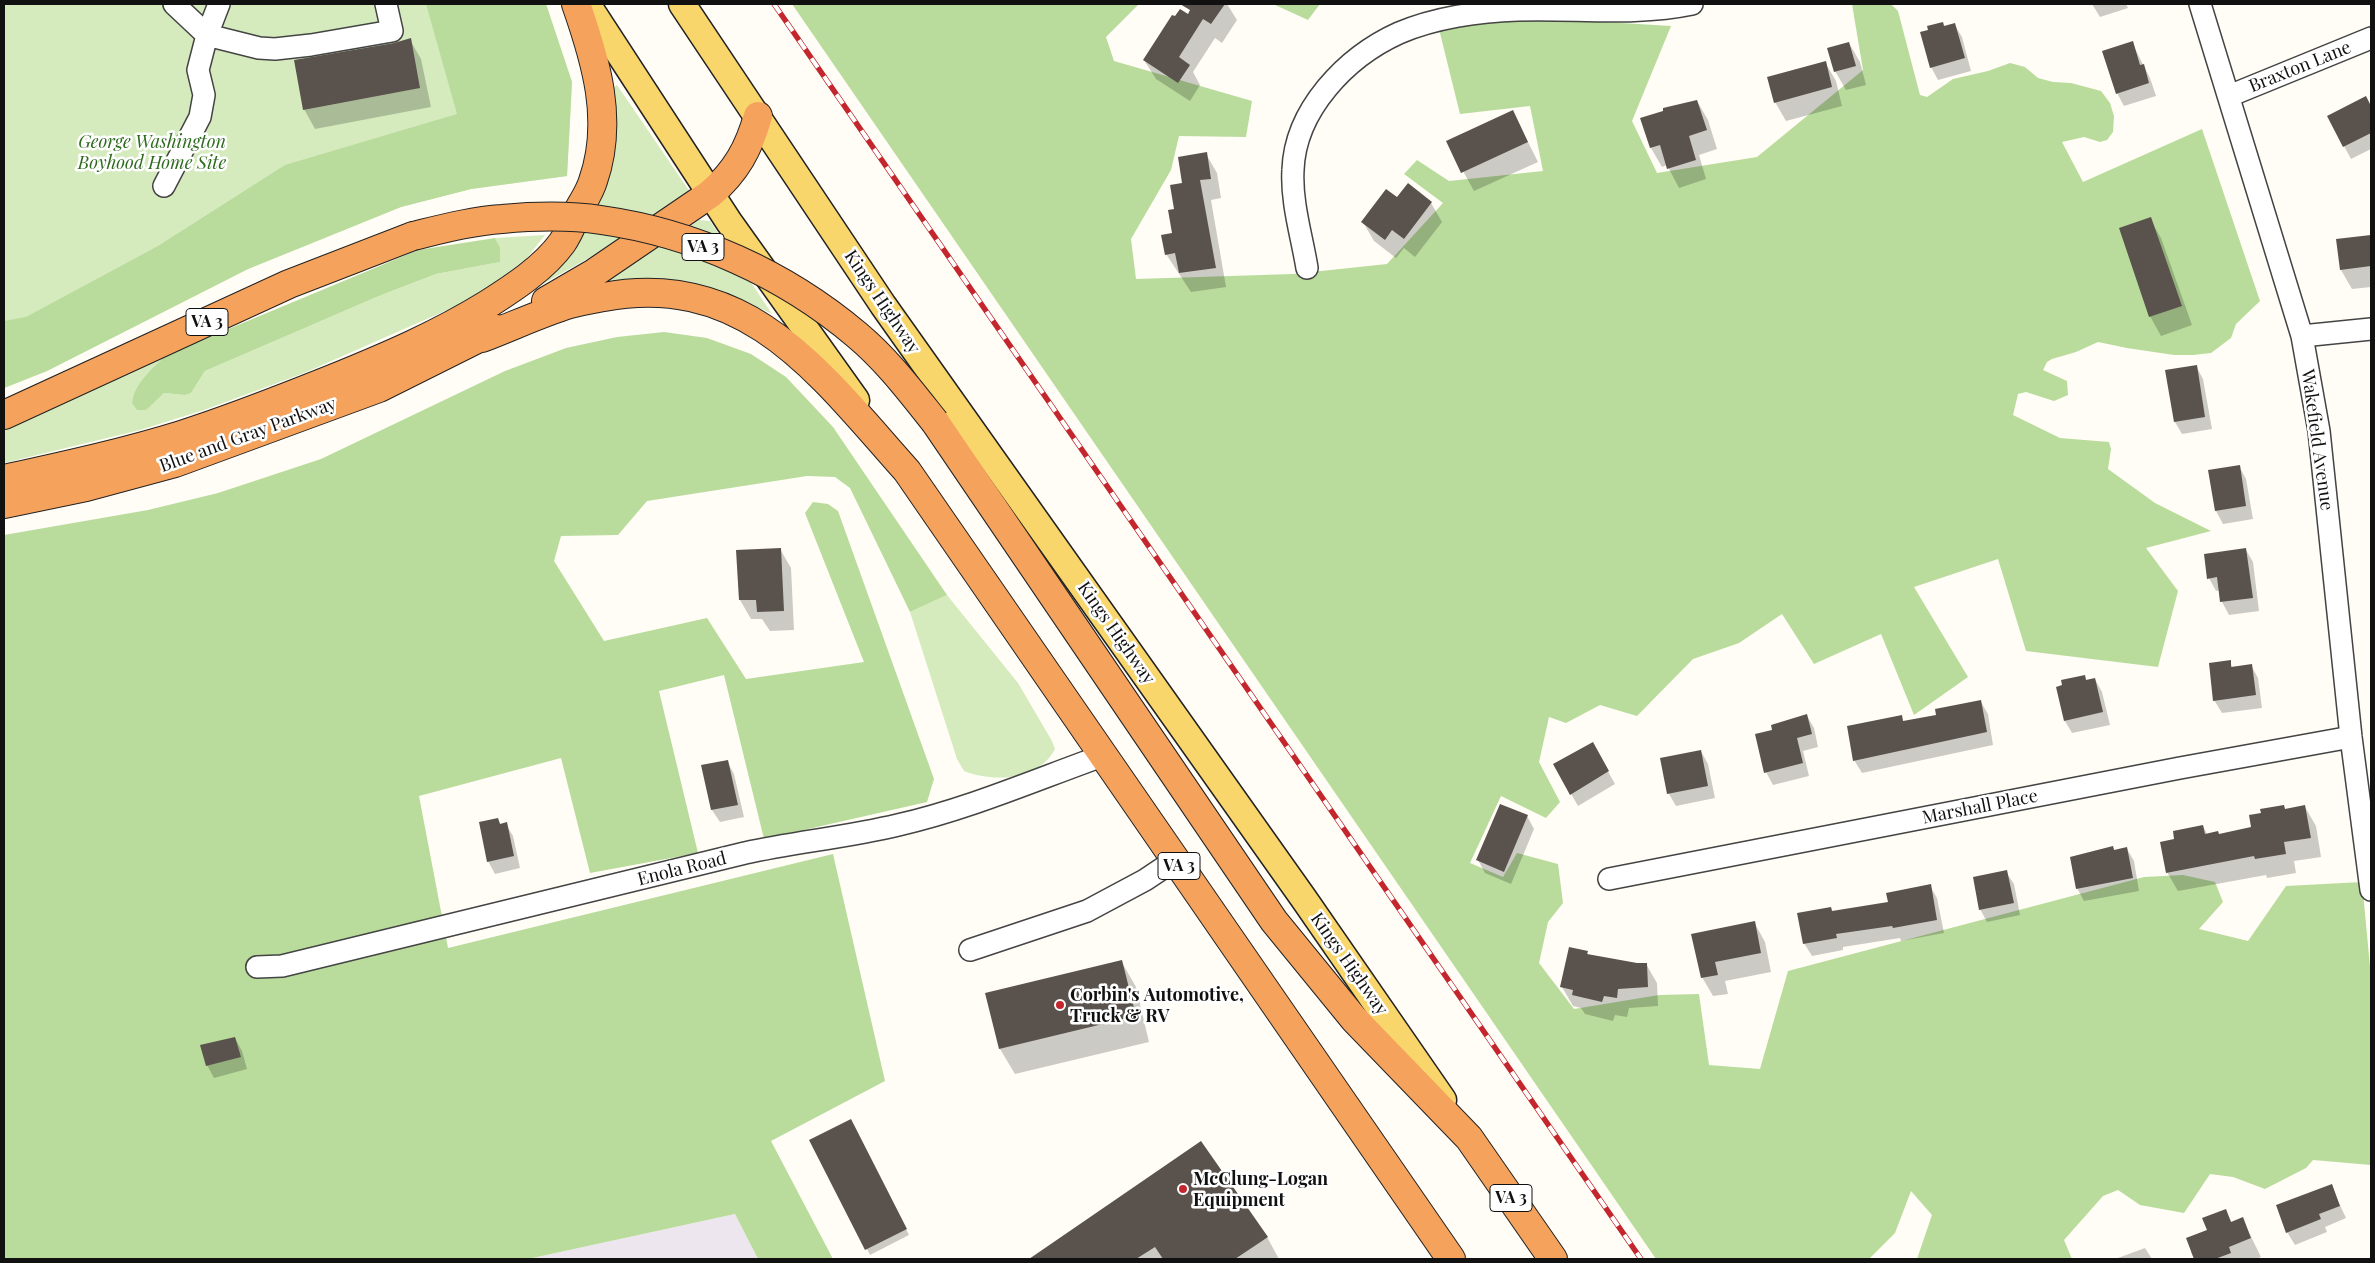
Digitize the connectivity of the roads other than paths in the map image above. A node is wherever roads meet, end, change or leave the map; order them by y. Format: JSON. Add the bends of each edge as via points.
{"nodes":[{"id":1,"x":174,"y":4,"type":"edge"},
{"id":2,"x":220,"y":4,"type":"edge"},
{"id":3,"x":386,"y":4,"type":"edge"},
{"id":4,"x":576,"y":4,"type":"edge"},
{"id":5,"x":587,"y":4,"type":"edge"},
{"id":6,"x":682,"y":4,"type":"edge"},
{"id":7,"x":1692,"y":4,"type":"edge"},
{"id":8,"x":2200,"y":4,"type":"edge"},
{"id":9,"x":1584,"y":7,"type":"edge"},
{"id":10,"x":207,"y":35,"type":"junction"},
{"id":11,"x":2371,"y":38,"type":"edge"},
{"id":12,"x":2229,"y":96,"type":"junction"},
{"id":13,"x":758,"y":116,"type":"junction"},
{"id":14,"x":164,"y":186,"type":"dead end"},
{"id":15,"x":710,"y":194,"type":"junction"},
{"id":16,"x":1307,"y":268,"type":"dead end"},
{"id":17,"x":2371,"y":329,"type":"edge"},
{"id":18,"x":2302,"y":336,"type":"junction"},
{"id":19,"x":482,"y":338,"type":"junction"},
{"id":20,"x":4,"y":415,"type":"edge"},
{"id":21,"x":907,"y":471,"type":"junction"},
{"id":22,"x":4,"y":479,"type":"edge"},
{"id":23,"x":4,"y":504,"type":"edge"},
{"id":24,"x":2351,"y":738,"type":"junction"},
{"id":25,"x":1102,"y":756,"type":"junction"},
{"id":26,"x":1175,"y":860,"type":"junction"},
{"id":27,"x":1609,"y":879,"type":"dead end"},
{"id":28,"x":2371,"y":890,"type":"edge"},
{"id":29,"x":970,"y":950,"type":"dead end"},
{"id":30,"x":258,"y":967,"type":"dead end"},
{"id":31,"x":1469,"y":1138,"type":"junction"},
{"id":32,"x":1451,"y":1259,"type":"edge"},
{"id":33,"x":1554,"y":1259,"type":"edge"}],
"edges":[{"from":1,"to":10,"type":"street"},
{"from":2,"to":10,"type":"street"},
{"from":3,"to":10,"type":"street","via":[[392,31],[320,44],[259,48]]},
{"from":4,"to":22,"type":"highway","via":[[591,48],[601,94],[604,115],[601,149],[593,182],[562,242],[550,258],[456,324],[405,349],[260,408],[170,438]]},
{"from":5,"to":15,"type":"main road"},
{"from":6,"to":13,"type":"main road","name":"Kings Highway"},
{"from":7,"to":9,"type":"street","via":[[1650,11]]},
{"from":8,"to":12,"type":"street","name":"Wakefield Avenue"},
{"from":9,"to":16,"type":"street","via":[[1468,15],[1420,26],[1398,33],[1349,66],[1317,100],[1304,121],[1296,145],[1293,185]]},
{"from":10,"to":14,"type":"street","via":[[198,70],[204,95],[200,117]]},
{"from":11,"to":12,"type":"street","name":"Braxton Lane"},
{"from":12,"to":18,"type":"street","name":"Wakefield Avenue"},
{"from":13,"to":15,"type":"highway","via":[[741,160]]},
{"from":13,"to":31,"type":"main road","name":"Kings Highway","via":[[883,305]]},
{"from":15,"to":19,"type":"highway","via":[[594,273]]},
{"from":15,"to":21,"type":"main road"},
{"from":17,"to":18,"type":"street"},
{"from":18,"to":24,"type":"street","name":"Wakefield Avenue","via":[[2319,432]]},
{"from":19,"to":21,"type":"highway","number":"VA 3","via":[[572,304],[617,295],[655,292],[708,300],[764,328],[793,351],[831,385]]},
{"from":19,"to":23,"type":"highway","name":"Blue and Gray Parkway","number":"VA 3","via":[[379,388],[175,463],[86,487]]},
{"from":20,"to":31,"type":"highway","number":"VA 3","bridge":true,"via":[[289,284],[413,236],[458,225],[548,216],[608,221],[692,243],[762,271],[823,308],[858,336],[935,422],[1274,921],[1354,1019]]},
{"from":21,"to":25,"type":"highway","number":"VA 3"},
{"from":24,"to":27,"type":"street","name":"Marshall Place"},
{"from":24,"to":28,"type":"street","name":"Wakefield Avenue"},
{"from":25,"to":26,"type":"highway","number":"VA 3"},
{"from":25,"to":30,"type":"street","name":"Enola Road","via":[[956,809],[898,825],[745,853],[282,966]]},
{"from":26,"to":29,"type":"street","via":[[1087,911]]},
{"from":26,"to":32,"type":"highway","number":"VA 3"},
{"from":31,"to":33,"type":"highway","name":"Kings Highway","number":"VA 3"}]}
